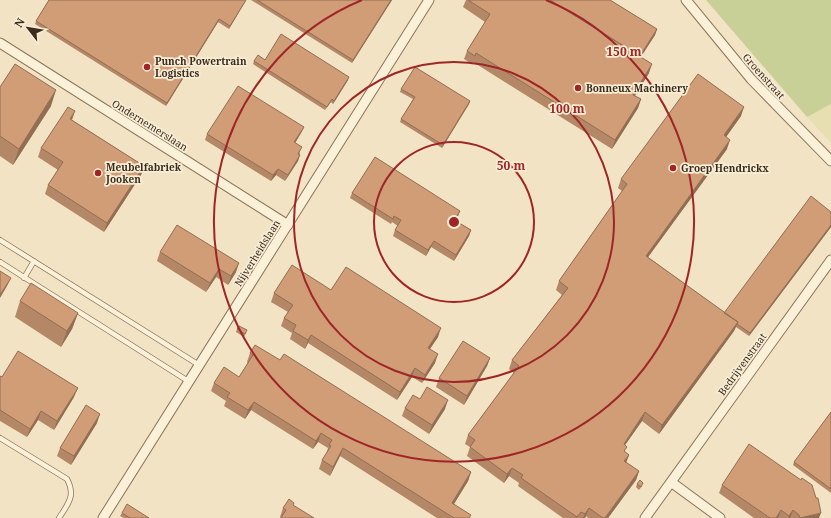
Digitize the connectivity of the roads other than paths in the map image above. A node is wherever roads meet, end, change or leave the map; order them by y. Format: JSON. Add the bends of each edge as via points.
{"nodes":[{"id":1,"x":429,"y":0,"type":"edge"},
{"id":2,"x":686,"y":0,"type":"edge"},
{"id":3,"x":0,"y":43,"type":"edge"},
{"id":4,"x":831,"y":161,"type":"edge"},
{"id":5,"x":288,"y":225,"type":"junction"},
{"id":6,"x":0,"y":240,"type":"edge"},
{"id":7,"x":831,"y":260,"type":"edge"},
{"id":8,"x":0,"y":262,"type":"edge"},
{"id":9,"x":34,"y":262,"type":"junction"},
{"id":10,"x":24,"y":278,"type":"junction"},
{"id":11,"x":198,"y":365,"type":"junction"},
{"id":12,"x":188,"y":381,"type":"junction"},
{"id":13,"x":0,"y":438,"type":"edge"},
{"id":14,"x":671,"y":482,"type":"junction"},
{"id":15,"x":59,"y":518,"type":"edge"},
{"id":16,"x":103,"y":518,"type":"edge"},
{"id":17,"x":645,"y":518,"type":"edge"},
{"id":18,"x":720,"y":518,"type":"edge"}],
"edges":[{"from":1,"to":5,"type":"street","name":"Nijverheidslaan"},
{"from":2,"to":4,"type":"street","name":"Groenstraat","via":[[752,79]]},
{"from":3,"to":5,"type":"street","name":"Ondernemerslaan"},
{"from":5,"to":11,"type":"street","name":"Nijverheidslaan"},
{"from":6,"to":9,"type":"lane"},
{"from":7,"to":14,"type":"street","name":"Bedrijvenstraat"},
{"from":8,"to":10,"type":"lane"},
{"from":9,"to":10,"type":"lane"},
{"from":9,"to":11,"type":"lane"},
{"from":10,"to":12,"type":"lane"},
{"from":11,"to":12,"type":"street","name":"Nijverheidslaan"},
{"from":12,"to":16,"type":"street","name":"Nijverheidslaan"},
{"from":13,"to":15,"type":"lane","via":[[67,479],[72,488],[70,501]]},
{"from":14,"to":17,"type":"street","name":"Bedrijvenstraat"},
{"from":14,"to":18,"type":"street"}]}
